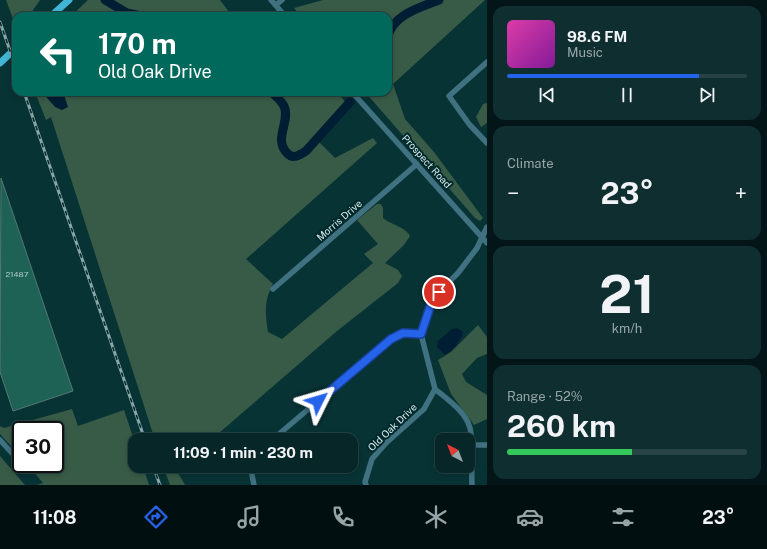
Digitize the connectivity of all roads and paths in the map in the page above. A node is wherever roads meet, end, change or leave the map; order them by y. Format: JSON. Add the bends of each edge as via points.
{"nodes":[{"id":1,"x":69,"y":0,"type":"edge"},
{"id":2,"x":271,"y":0,"type":"edge"},
{"id":3,"x":282,"y":0,"type":"edge"},
{"id":4,"x":287,"y":0,"type":"edge"},
{"id":5,"x":276,"y":6,"type":"junction"},
{"id":6,"x":56,"y":12,"type":"edge"},
{"id":7,"x":281,"y":12,"type":"edge"},
{"id":8,"x":12,"y":52,"type":"edge"},
{"id":9,"x":487,"y":62,"type":"edge"},
{"id":10,"x":0,"y":63,"type":"edge"},
{"id":11,"x":356,"y":96,"type":"edge"},
{"id":12,"x":487,"y":143,"type":"edge"},
{"id":13,"x":417,"y":164,"type":"junction"},
{"id":14,"x":487,"y":227,"type":"edge"},
{"id":15,"x":485,"y":236,"type":"edge"},
{"id":16,"x":487,"y":243,"type":"edge"},
{"id":17,"x":273,"y":289,"type":"dead end"},
{"id":18,"x":421,"y":334,"type":"junction"},
{"id":19,"x":435,"y":389,"type":"junction"},
{"id":20,"x":280,"y":433,"type":"edge"},
{"id":21,"x":470,"y":433,"type":"edge"},
{"id":22,"x":0,"y":440,"type":"edge"},
{"id":23,"x":475,"y":445,"type":"edge"},
{"id":24,"x":487,"y":445,"type":"edge"},
{"id":25,"x":12,"y":453,"type":"edge"},
{"id":26,"x":252,"y":473,"type":"edge"},
{"id":27,"x":472,"y":473,"type":"edge"},
{"id":28,"x":254,"y":485,"type":"edge"},
{"id":29,"x":366,"y":485,"type":"edge"},
{"id":30,"x":472,"y":485,"type":"edge"}],
"edges":[{"from":1,"to":6,"type":"main road"},
{"from":2,"to":5,"type":"street"},
{"from":3,"to":4,"type":"street"},
{"from":3,"to":5,"type":"street"},
{"from":5,"to":7,"type":"street"},
{"from":8,"to":10,"type":"main road"},
{"from":9,"to":12,"type":"street","via":[[449,96],[469,124]]},
{"from":11,"to":13,"type":"street","name":"Prospect Road"},
{"from":13,"to":15,"type":"street","name":"Prospect Road"},
{"from":13,"to":17,"type":"street","name":"Morris Drive"},
{"from":14,"to":15,"type":"street"},
{"from":15,"to":16,"type":"street","name":"Prospect Road"},
{"from":15,"to":18,"type":"street","via":[[458,273],[433,298]]},
{"from":18,"to":19,"type":"street"},
{"from":18,"to":20,"type":"street","via":[[403,333],[391,339]]},
{"from":19,"to":21,"type":"street","via":[[464,417]]},
{"from":19,"to":29,"type":"street","name":"Old Oak Drive","via":[[424,410],[386,443],[372,459]]},
{"from":22,"to":25,"type":"street"},
{"from":23,"to":24,"type":"street"},
{"from":26,"to":28,"type":"street"},
{"from":27,"to":30,"type":"street"}]}
